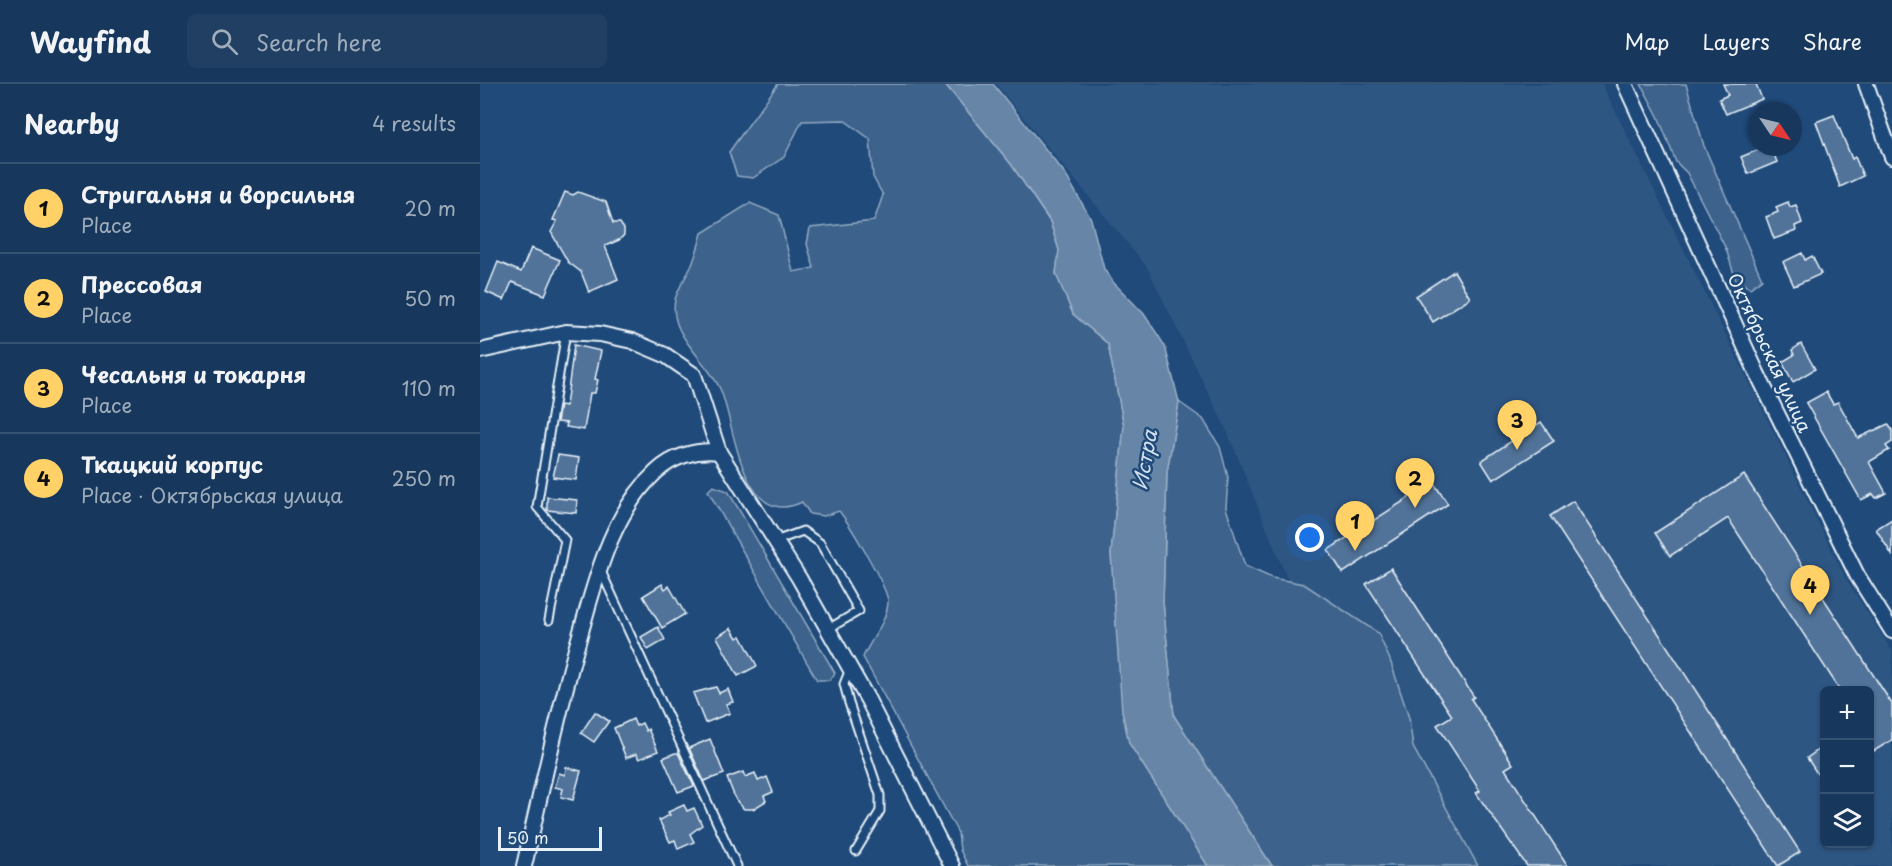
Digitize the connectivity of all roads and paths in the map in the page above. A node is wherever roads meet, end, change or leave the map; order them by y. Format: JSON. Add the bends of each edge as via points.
{"nodes":[{"id":1,"x":1625,"y":84,"type":"edge"},
{"id":2,"x":1866,"y":84,"type":"edge"},
{"id":3,"x":1892,"y":157,"type":"edge"},
{"id":4,"x":566,"y":332,"type":"junction"},
{"id":5,"x":480,"y":351,"type":"edge"},
{"id":6,"x":719,"y":452,"type":"junction"},
{"id":7,"x":775,"y":541,"type":"junction"},
{"id":8,"x":599,"y":567,"type":"junction"},
{"id":9,"x":549,"y":620,"type":"dead end"},
{"id":10,"x":828,"y":629,"type":"junction"},
{"id":11,"x":1892,"y":631,"type":"edge"},
{"id":12,"x":850,"y":669,"type":"junction"},
{"id":13,"x":856,"y":851,"type":"dead end"},
{"id":14,"x":524,"y":866,"type":"edge"},
{"id":15,"x":737,"y":866,"type":"edge"},
{"id":16,"x":952,"y":866,"type":"edge"}],
"edges":[{"from":1,"to":11,"type":"street","name":"Октябрьская улица","via":[[1757,373],[1857,575]]},
{"from":2,"to":3,"type":"street"},
{"from":4,"to":5,"type":"street"},
{"from":4,"to":6,"type":"street","via":[[632,341],[682,365],[699,384]]},
{"from":4,"to":9,"type":"lane","via":[[537,507],[565,540]]},
{"from":6,"to":7,"type":"street"},
{"from":6,"to":8,"type":"street","via":[[676,458],[656,472],[619,525]]},
{"from":7,"to":10,"type":"street"},
{"from":7,"to":10,"type":"lane","via":[[802,531],[820,543],[859,611]]},
{"from":8,"to":14,"type":"street","via":[[564,688]]},
{"from":8,"to":15,"type":"lane"},
{"from":10,"to":12,"type":"street"},
{"from":12,"to":13,"type":"lane","via":[[844,684],[880,795],[880,811]]},
{"from":12,"to":16,"type":"street"}]}
